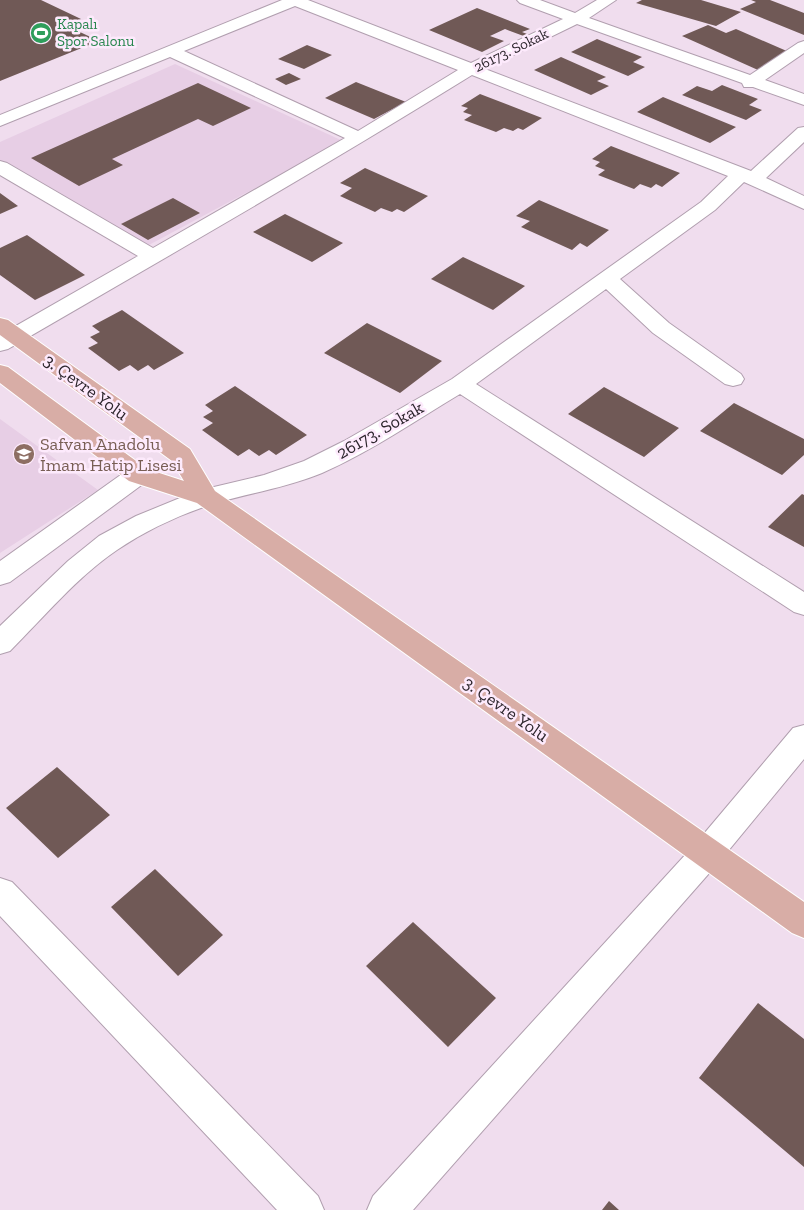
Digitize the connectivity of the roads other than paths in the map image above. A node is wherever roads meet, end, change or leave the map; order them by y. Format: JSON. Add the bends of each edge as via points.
{"nodes":[{"id":1,"x":294,"y":0,"type":"edge"},
{"id":2,"x":525,"y":0,"type":"edge"},
{"id":3,"x":608,"y":0,"type":"edge"},
{"id":4,"x":577,"y":18,"type":"junction"},
{"id":5,"x":804,"y":46,"type":"edge"},
{"id":6,"x":170,"y":51,"type":"junction"},
{"id":7,"x":471,"y":69,"type":"junction"},
{"id":8,"x":750,"y":83,"type":"junction"},
{"id":9,"x":804,"y":100,"type":"edge"},
{"id":10,"x":0,"y":121,"type":"edge"},
{"id":11,"x":804,"y":132,"type":"edge"},
{"id":12,"x":359,"y":138,"type":"junction"},
{"id":13,"x":0,"y":167,"type":"edge"},
{"id":14,"x":748,"y":176,"type":"junction"},
{"id":15,"x":804,"y":203,"type":"edge"},
{"id":16,"x":154,"y":257,"type":"junction"},
{"id":17,"x":608,"y":280,"type":"junction"},
{"id":18,"x":5,"y":335,"type":"edge"},
{"id":19,"x":0,"y":372,"type":"edge"},
{"id":20,"x":733,"y":379,"type":"dead end"},
{"id":21,"x":460,"y":384,"type":"junction"},
{"id":22,"x":138,"y":475,"type":"junction"},
{"id":23,"x":206,"y":496,"type":"junction"},
{"id":24,"x":0,"y":575,"type":"edge"},
{"id":25,"x":804,"y":605,"type":"edge"},
{"id":26,"x":0,"y":643,"type":"edge"},
{"id":27,"x":804,"y":737,"type":"edge"},
{"id":28,"x":708,"y":852,"type":"junction"},
{"id":29,"x":0,"y":893,"type":"edge"},
{"id":30,"x":804,"y":922,"type":"edge"},
{"id":31,"x":304,"y":1210,"type":"edge"},
{"id":32,"x":388,"y":1210,"type":"edge"}],
"edges":[{"from":1,"to":6,"type":"street"},
{"from":1,"to":7,"type":"street"},
{"from":2,"to":4,"type":"street"},
{"from":3,"to":4,"type":"street","name":"26173. Sokak"},
{"from":4,"to":7,"type":"street","name":"26173. Sokak"},
{"from":4,"to":8,"type":"street"},
{"from":5,"to":8,"type":"street"},
{"from":6,"to":10,"type":"street"},
{"from":6,"to":12,"type":"street"},
{"from":7,"to":12,"type":"street","name":"26173. Sokak"},
{"from":7,"to":14,"type":"street"},
{"from":8,"to":9,"type":"street"},
{"from":11,"to":14,"type":"street","name":"26173. Sokak"},
{"from":12,"to":16,"type":"street","name":"26173. Sokak"},
{"from":13,"to":16,"type":"street"},
{"from":14,"to":15,"type":"street"},
{"from":14,"to":17,"type":"street","name":"26173. Sokak"},
{"from":16,"to":18,"type":"street","name":"26173. Sokak"},
{"from":17,"to":20,"type":"street","via":[[661,328]]},
{"from":17,"to":21,"type":"street","name":"26173. Sokak"},
{"from":18,"to":23,"type":"main road","name":"3. Çevre Yolu","via":[[181,455]]},
{"from":19,"to":22,"type":"main road","name":"3. Çevre Yolu"},
{"from":21,"to":23,"type":"street","name":"26173. Sokak","via":[[313,467],[269,483]]},
{"from":21,"to":25,"type":"street"},
{"from":22,"to":23,"type":"main road","name":"3. Çevre Yolu"},
{"from":22,"to":24,"type":"street"},
{"from":23,"to":26,"type":"street","name":"26173. Sokak","via":[[145,522],[108,543],[77,568]]},
{"from":23,"to":28,"type":"main road","name":"3. Çevre Yolu"},
{"from":27,"to":28,"type":"street"},
{"from":28,"to":30,"type":"main road","name":"3. Çevre Yolu"},
{"from":28,"to":32,"type":"street"},
{"from":29,"to":31,"type":"street"}]}
